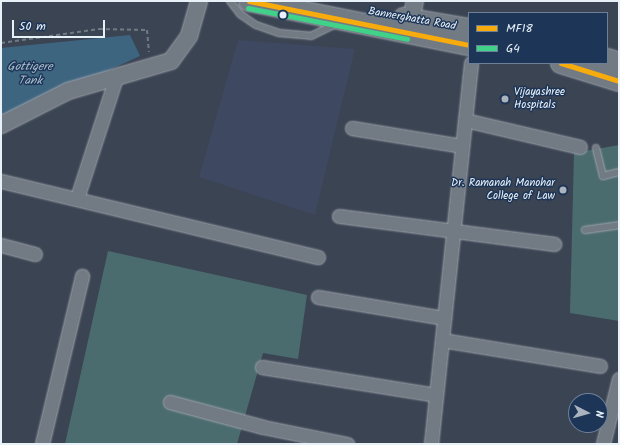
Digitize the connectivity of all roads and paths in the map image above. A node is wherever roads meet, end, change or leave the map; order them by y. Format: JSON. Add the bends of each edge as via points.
{"nodes":[{"id":1,"x":199,"y":1,"type":"edge"},
{"id":2,"x":230,"y":1,"type":"edge"},
{"id":3,"x":249,"y":1,"type":"edge"},
{"id":4,"x":307,"y":1,"type":"edge"},
{"id":5,"x":411,"y":18,"type":"edge"},
{"id":6,"x":342,"y":19,"type":"junction"},
{"id":7,"x":468,"y":29,"type":"edge"},
{"id":8,"x":1,"y":43,"type":"edge"},
{"id":9,"x":468,"y":45,"type":"edge"},
{"id":10,"x":608,"y":59,"type":"edge"},
{"id":11,"x":619,"y":63,"type":"edge"},
{"id":12,"x":471,"y":64,"type":"edge"},
{"id":13,"x":564,"y":64,"type":"edge"},
{"id":14,"x":150,"y":67,"type":"junction"},
{"id":15,"x":116,"y":77,"type":"junction"},
{"id":16,"x":619,"y":81,"type":"edge"},
{"id":17,"x":465,"y":120,"type":"junction"},
{"id":18,"x":1,"y":125,"type":"edge"},
{"id":19,"x":352,"y":128,"type":"dead end"},
{"id":20,"x":462,"y":146,"type":"junction"},
{"id":21,"x":580,"y":147,"type":"dead end"},
{"id":22,"x":596,"y":148,"type":"dead end"},
{"id":23,"x":619,"y":172,"type":"edge"},
{"id":24,"x":1,"y":181,"type":"edge"},
{"id":25,"x":77,"y":198,"type":"junction"},
{"id":26,"x":339,"y":216,"type":"dead end"},
{"id":27,"x":619,"y":225,"type":"edge"},
{"id":28,"x":453,"y":230,"type":"junction"},
{"id":29,"x":585,"y":230,"type":"dead end"},
{"id":30,"x":554,"y":244,"type":"dead end"},
{"id":31,"x":1,"y":245,"type":"edge"},
{"id":32,"x":35,"y":254,"type":"dead end"},
{"id":33,"x":318,"y":257,"type":"dead end"},
{"id":34,"x":82,"y":276,"type":"dead end"},
{"id":35,"x":318,"y":297,"type":"dead end"},
{"id":36,"x":444,"y":318,"type":"junction"},
{"id":37,"x":442,"y":340,"type":"junction"},
{"id":38,"x":600,"y":366,"type":"dead end"},
{"id":39,"x":262,"y":367,"type":"dead end"},
{"id":40,"x":619,"y":379,"type":"edge"},
{"id":41,"x":436,"y":395,"type":"junction"},
{"id":42,"x":170,"y":402,"type":"dead end"},
{"id":43,"x":42,"y":444,"type":"edge"},
{"id":44,"x":344,"y":444,"type":"edge"},
{"id":45,"x":431,"y":444,"type":"edge"},
{"id":46,"x":603,"y":444,"type":"edge"}],
"edges":[{"from":1,"to":14,"type":"street","via":[[189,36],[171,61]]},
{"from":2,"to":6,"type":"lane","via":[[240,14],[256,25],[278,33],[311,36]]},
{"from":3,"to":6,"type":"main road","name":"Bannerghatta Road"},
{"from":4,"to":5,"type":"main road","name":"Bannerghatta Road"},
{"from":5,"to":6,"type":"main road","name":"Bannerghatta Road"},
{"from":5,"to":7,"type":"main road","name":"Bannerghatta Road"},
{"from":5,"to":9,"type":"main road","name":"Bannerghatta Road"},
{"from":8,"to":14,"type":"path","via":[[99,29],[146,30]]},
{"from":10,"to":11,"type":"main road"},
{"from":12,"to":17,"type":"street"},
{"from":13,"to":16,"type":"main road"},
{"from":14,"to":15,"type":"street"},
{"from":15,"to":18,"type":"street","via":[[68,91]]},
{"from":15,"to":25,"type":"street"},
{"from":17,"to":20,"type":"street"},
{"from":17,"to":21,"type":"street"},
{"from":19,"to":20,"type":"street"},
{"from":20,"to":28,"type":"street"},
{"from":22,"to":23,"type":"lane","via":[[603,176]]},
{"from":24,"to":25,"type":"street"},
{"from":25,"to":33,"type":"street"},
{"from":26,"to":28,"type":"street"},
{"from":27,"to":29,"type":"lane"},
{"from":28,"to":30,"type":"street"},
{"from":28,"to":36,"type":"street"},
{"from":31,"to":32,"type":"street"},
{"from":34,"to":43,"type":"street"},
{"from":35,"to":36,"type":"street"},
{"from":36,"to":37,"type":"street"},
{"from":37,"to":38,"type":"street"},
{"from":37,"to":41,"type":"street"},
{"from":39,"to":41,"type":"street"},
{"from":40,"to":46,"type":"street"},
{"from":41,"to":45,"type":"street"},
{"from":42,"to":44,"type":"street","via":[[263,427]]}]}
